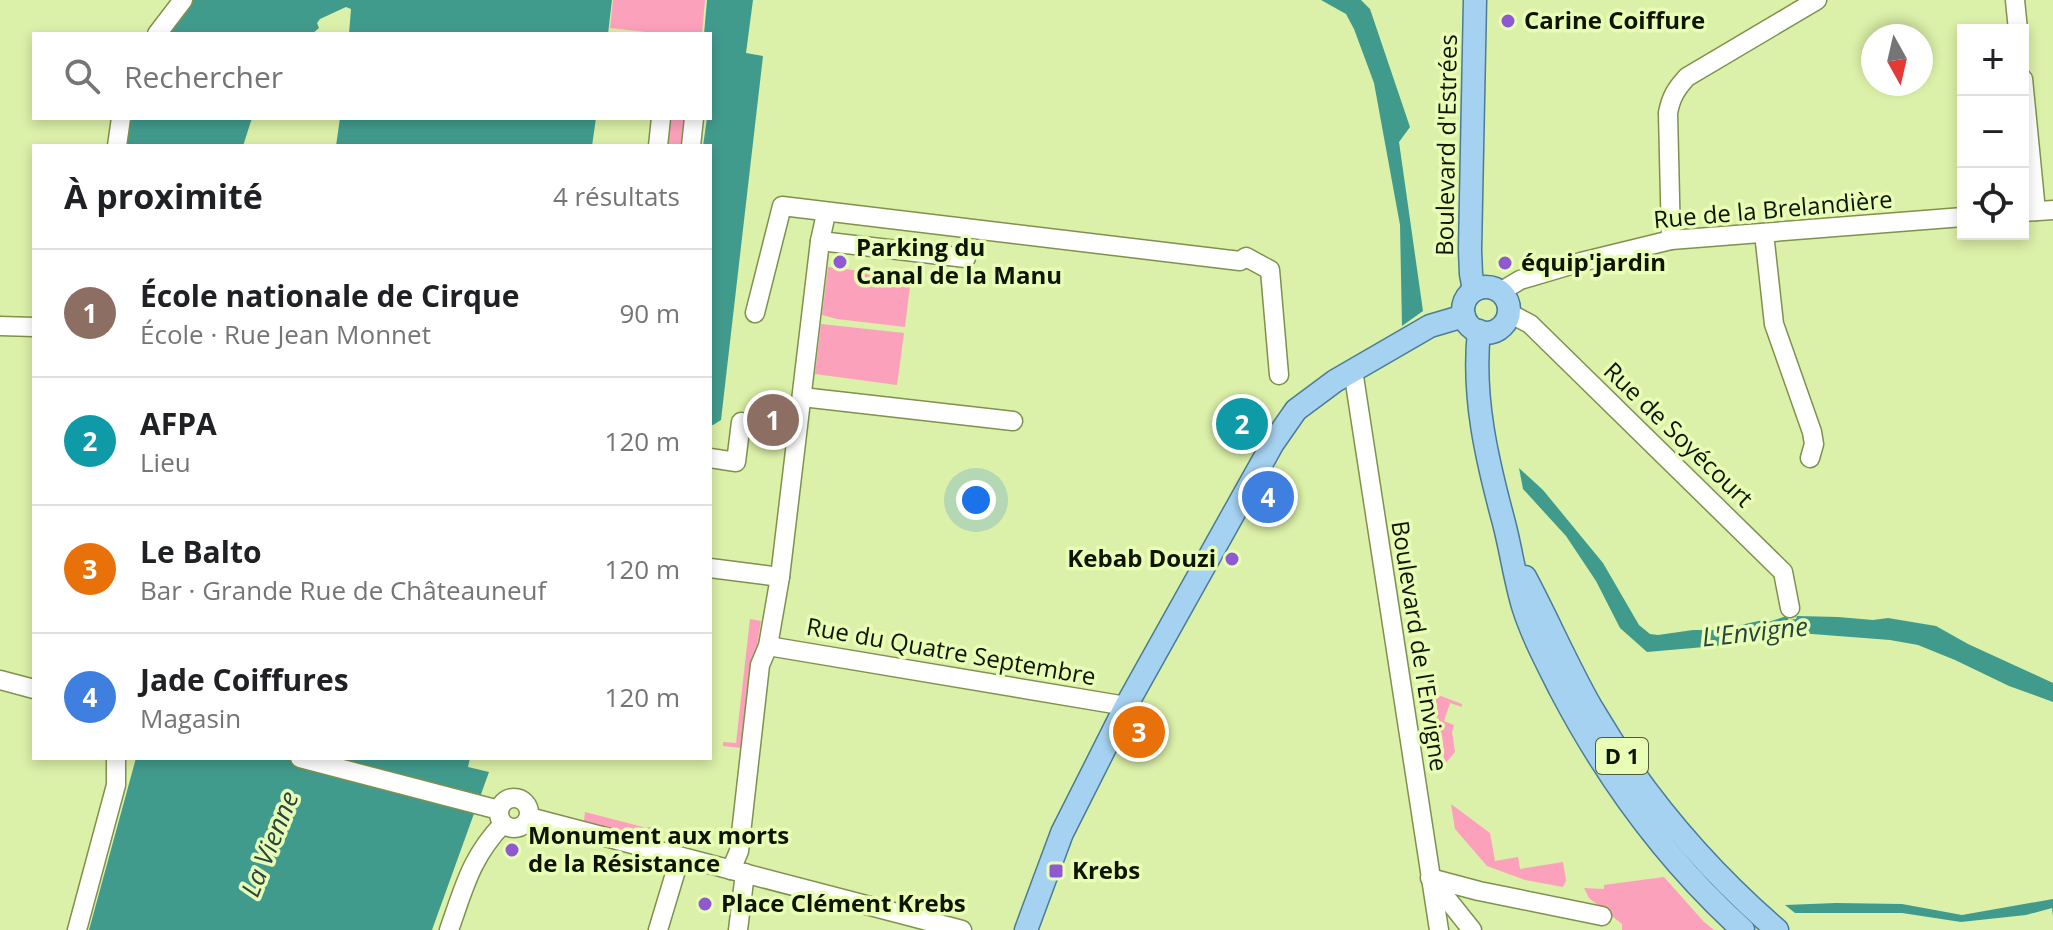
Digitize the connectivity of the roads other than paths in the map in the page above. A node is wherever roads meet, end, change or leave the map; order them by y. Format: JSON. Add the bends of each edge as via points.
{"nodes":[{"id":1,"x":183,"y":0,"type":"edge"},
{"id":2,"x":1475,"y":0,"type":"edge"},
{"id":3,"x":1817,"y":0,"type":"edge"},
{"id":4,"x":2015,"y":0,"type":"edge"},
{"id":5,"x":2017,"y":24,"type":"edge"},
{"id":6,"x":159,"y":32,"type":"edge"},
{"id":7,"x":2025,"y":96,"type":"edge"},
{"id":8,"x":121,"y":120,"type":"edge"},
{"id":9,"x":661,"y":120,"type":"edge"},
{"id":10,"x":694,"y":120,"type":"edge"},
{"id":11,"x":117,"y":144,"type":"edge"},
{"id":12,"x":658,"y":144,"type":"edge"},
{"id":13,"x":691,"y":144,"type":"edge"},
{"id":14,"x":2037,"y":211,"type":"edge"},
{"id":15,"x":1957,"y":217,"type":"edge"},
{"id":16,"x":825,"y":218,"type":"dead end"},
{"id":17,"x":1764,"y":233,"type":"junction"},
{"id":18,"x":1671,"y":240,"type":"junction"},
{"id":19,"x":820,"y":241,"type":"junction"},
{"id":20,"x":966,"y":258,"type":"dead end"},
{"id":21,"x":1474,"y":290,"type":"junction"},
{"id":22,"x":1500,"y":292,"type":"junction"},
{"id":23,"x":755,"y":313,"type":"dead end"},
{"id":24,"x":1509,"y":313,"type":"junction"},
{"id":25,"x":1472,"y":324,"type":"junction"},
{"id":26,"x":0,"y":326,"type":"edge"},
{"id":27,"x":32,"y":327,"type":"edge"},
{"id":28,"x":1353,"y":370,"type":"junction"},
{"id":29,"x":1279,"y":375,"type":"dead end"},
{"id":30,"x":802,"y":397,"type":"junction"},
{"id":31,"x":1013,"y":421,"type":"dead end"},
{"id":32,"x":741,"y":422,"type":"dead end"},
{"id":33,"x":712,"y":458,"type":"edge"},
{"id":34,"x":1810,"y":458,"type":"dead end"},
{"id":35,"x":1511,"y":551,"type":"junction"},
{"id":36,"x":712,"y":568,"type":"edge"},
{"id":37,"x":780,"y":577,"type":"junction"},
{"id":38,"x":1790,"y":608,"type":"dead end"},
{"id":39,"x":768,"y":646,"type":"junction"},
{"id":40,"x":0,"y":680,"type":"edge"},
{"id":41,"x":32,"y":688,"type":"edge"},
{"id":42,"x":1126,"y":706,"type":"junction"},
{"id":43,"x":116,"y":760,"type":"edge"},
{"id":44,"x":307,"y":760,"type":"edge"},
{"id":45,"x":495,"y":813,"type":"junction"},
{"id":46,"x":529,"y":817,"type":"junction"},
{"id":47,"x":680,"y":857,"type":"junction"},
{"id":48,"x":738,"y":872,"type":"junction"},
{"id":49,"x":1430,"y":878,"type":"junction"},
{"id":50,"x":1602,"y":916,"type":"dead end"},
{"id":51,"x":77,"y":930,"type":"edge"},
{"id":52,"x":449,"y":930,"type":"edge"},
{"id":53,"x":658,"y":930,"type":"edge"},
{"id":54,"x":738,"y":930,"type":"edge"},
{"id":55,"x":962,"y":930,"type":"edge"},
{"id":56,"x":1026,"y":930,"type":"edge"},
{"id":57,"x":1439,"y":930,"type":"edge"},
{"id":58,"x":1472,"y":930,"type":"edge"},
{"id":59,"x":1743,"y":930,"type":"edge"},
{"id":60,"x":1777,"y":930,"type":"edge"}],
"edges":[{"from":1,"to":6,"type":"street"},
{"from":2,"to":21,"type":"main road","name":"Boulevard d'Estrées","via":[[1470,250]]},
{"from":3,"to":18,"type":"street","via":[[1687,77],[1675,90],[1668,113]]},
{"from":4,"to":5,"type":"street"},
{"from":7,"to":14,"type":"street"},
{"from":8,"to":11,"type":"street"},
{"from":9,"to":12,"type":"street"},
{"from":10,"to":13,"type":"street"},
{"from":15,"to":17,"type":"street","name":"Rue de la Brelandière"},
{"from":16,"to":19,"type":"street"},
{"from":17,"to":18,"type":"street","name":"Rue de la Brelandière"},
{"from":17,"to":34,"type":"street","via":[[1774,324],[1812,432]]},
{"from":18,"to":22,"type":"street","name":"Rue de la Brelandière","via":[[1535,275]]},
{"from":19,"to":20,"type":"street"},
{"from":19,"to":30,"type":"street"},
{"from":21,"to":22,"type":"main road","via":[[1488,287]]},
{"from":21,"to":25,"type":"main road","via":[[1465,301]]},
{"from":22,"to":24,"type":"main road"},
{"from":23,"to":29,"type":"street","via":[[782,206],[1240,261],[1246,257],[1270,270]]},
{"from":24,"to":25,"type":"main road","via":[[1492,332]]},
{"from":24,"to":38,"type":"street","name":"Rue de Soyécourt","via":[[1530,324],[1783,572]]},
{"from":25,"to":28,"type":"main road","via":[[1430,326]]},
{"from":25,"to":35,"type":"main road","number":"D 1","via":[[1479,409]]},
{"from":26,"to":27,"type":"street"},
{"from":28,"to":42,"type":"main road","via":[[1310,398],[1286,422]]},
{"from":28,"to":49,"type":"street","name":"Boulevard de l'Envigne"},
{"from":30,"to":31,"type":"street"},
{"from":30,"to":37,"type":"street"},
{"from":32,"to":33,"type":"street","via":[[736,462]]},
{"from":35,"to":59,"type":"main road","number":"D 1","via":[[1523,606],[1546,660],[1609,773],[1658,841]]},
{"from":35,"to":60,"type":"main road","number":"D 1","via":[[1626,763],[1700,855]]},
{"from":36,"to":37,"type":"street"},
{"from":37,"to":39,"type":"street"},
{"from":39,"to":42,"type":"street","name":"Rue du Quatre Septembre"},
{"from":39,"to":48,"type":"street","via":[[760,665]]},
{"from":40,"to":41,"type":"street"},
{"from":42,"to":56,"type":"main road","via":[[1062,833]]},
{"from":43,"to":51,"type":"street","via":[[116,785]]},
{"from":44,"to":45,"type":"street"},
{"from":45,"to":46,"type":"street","via":[[513,828],[523,826]]},
{"from":45,"to":46,"type":"street","via":[[504,801],[517,798],[529,807]]},
{"from":45,"to":52,"type":"street","via":[[492,836],[474,861]]},
{"from":46,"to":47,"type":"street"},
{"from":47,"to":48,"type":"street"},
{"from":47,"to":53,"type":"street"},
{"from":48,"to":54,"type":"street"},
{"from":48,"to":55,"type":"street"},
{"from":49,"to":50,"type":"street"},
{"from":49,"to":57,"type":"street","name":"Boulevard de l'Envigne"},
{"from":49,"to":58,"type":"street"}]}
